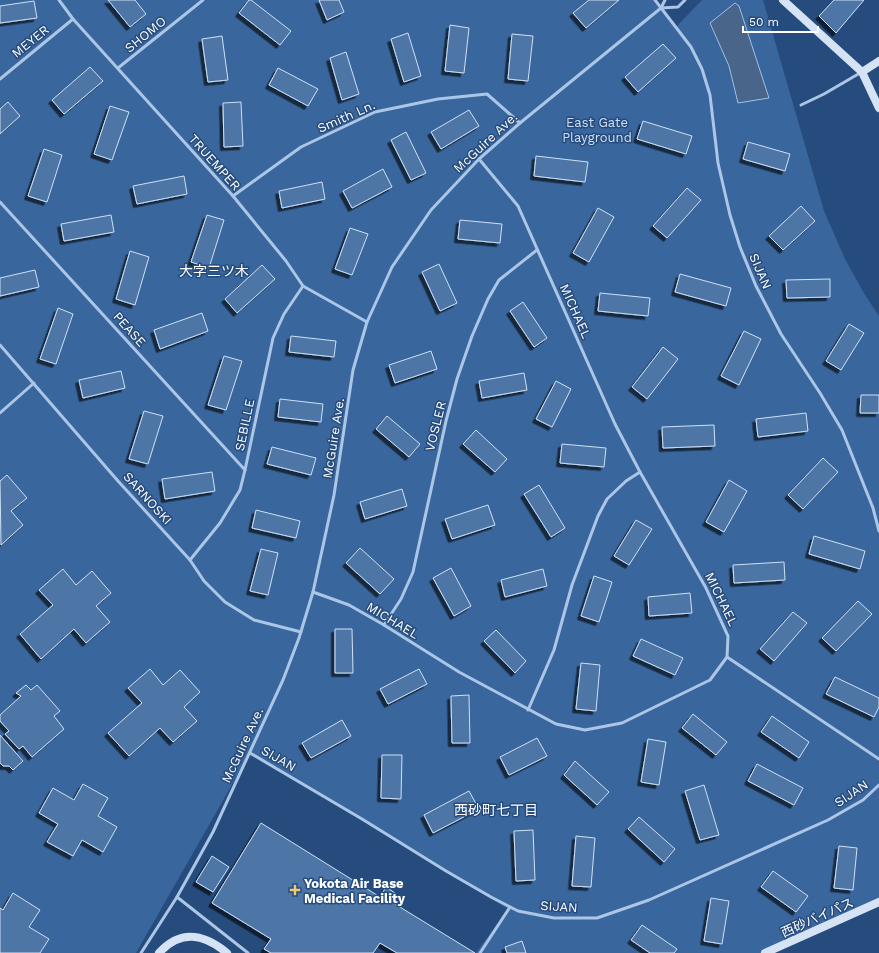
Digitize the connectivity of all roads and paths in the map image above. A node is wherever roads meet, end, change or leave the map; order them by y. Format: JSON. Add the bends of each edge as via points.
{"nodes":[{"id":1,"x":59,"y":0,"type":"edge"},
{"id":2,"x":203,"y":0,"type":"edge"},
{"id":3,"x":655,"y":0,"type":"edge"},
{"id":4,"x":665,"y":0,"type":"edge"},
{"id":5,"x":685,"y":0,"type":"edge"},
{"id":6,"x":783,"y":0,"type":"edge"},
{"id":7,"x":661,"y":8,"type":"junction"},
{"id":8,"x":73,"y":19,"type":"junction"},
{"id":9,"x":879,"y":61,"type":"edge"},
{"id":10,"x":118,"y":68,"type":"junction"},
{"id":11,"x":862,"y":72,"type":"junction"},
{"id":12,"x":0,"y":79,"type":"edge"},
{"id":13,"x":801,"y":105,"type":"dead end"},
{"id":14,"x":879,"y":108,"type":"edge"},
{"id":15,"x":520,"y":123,"type":"junction"},
{"id":16,"x":480,"y":159,"type":"junction"},
{"id":17,"x":233,"y":196,"type":"junction"},
{"id":18,"x":0,"y":202,"type":"edge"},
{"id":19,"x":538,"y":250,"type":"junction"},
{"id":20,"x":303,"y":286,"type":"junction"},
{"id":21,"x":367,"y":322,"type":"junction"},
{"id":22,"x":0,"y":345,"type":"edge"},
{"id":23,"x":34,"y":383,"type":"junction"},
{"id":24,"x":0,"y":412,"type":"edge"},
{"id":25,"x":245,"y":470,"type":"junction"},
{"id":26,"x":640,"y":472,"type":"junction"},
{"id":27,"x":879,"y":531,"type":"edge"},
{"id":28,"x":190,"y":560,"type":"junction"},
{"id":29,"x":313,"y":592,"type":"junction"},
{"id":30,"x":384,"y":625,"type":"junction"},
{"id":31,"x":301,"y":632,"type":"junction"},
{"id":32,"x":727,"y":657,"type":"junction"},
{"id":33,"x":528,"y":710,"type":"junction"},
{"id":34,"x":250,"y":753,"type":"junction"},
{"id":35,"x":879,"y":759,"type":"edge"},
{"id":36,"x":879,"y":785,"type":"edge"},
{"id":37,"x":177,"y":897,"type":"junction"},
{"id":38,"x":879,"y":902,"type":"edge"},
{"id":39,"x":510,"y":907,"type":"junction"},
{"id":40,"x":141,"y":953,"type":"edge"},
{"id":41,"x":159,"y":953,"type":"edge"},
{"id":42,"x":228,"y":953,"type":"edge"},
{"id":43,"x":248,"y":953,"type":"edge"},
{"id":44,"x":480,"y":953,"type":"edge"},
{"id":45,"x":765,"y":953,"type":"edge"}],
"edges":[{"from":1,"to":8,"type":"lane","name":"TRUEMPER"},
{"from":2,"to":10,"type":"lane","name":"SHOMO"},
{"from":3,"to":7,"type":"lane"},
{"from":4,"to":7,"type":"lane","name":"McGuire Ave."},
{"from":5,"to":7,"type":"lane","name":"McGuire Ave.","via":[[678,7]]},
{"from":6,"to":11,"type":"street"},
{"from":7,"to":15,"type":"lane","name":"McGuire Ave."},
{"from":7,"to":27,"type":"lane","name":"SIJAN","via":[[691,47],[702,68],[710,95],[718,163],[730,215],[756,286],[780,334],[842,430],[873,508]]},
{"from":8,"to":10,"type":"lane","name":"TRUEMPER"},
{"from":8,"to":12,"type":"lane","name":"MEYER"},
{"from":9,"to":11,"type":"street"},
{"from":10,"to":17,"type":"lane","name":"TRUEMPER"},
{"from":11,"to":13,"type":"lane"},
{"from":11,"to":14,"type":"street"},
{"from":15,"to":16,"type":"lane","name":"McGuire Ave."},
{"from":15,"to":17,"type":"lane","name":"Smith Ln.","via":[[487,94],[438,99],[375,112],[301,148]]},
{"from":16,"to":19,"type":"lane","name":"MICHAEL","via":[[518,206]]},
{"from":16,"to":21,"type":"lane","name":"McGuire Ave.","via":[[446,193],[415,232],[392,267]]},
{"from":17,"to":20,"type":"lane","name":"TRUEMPER"},
{"from":18,"to":25,"type":"lane","name":"PEASE"},
{"from":19,"to":26,"type":"lane","name":"MICHAEL","via":[[615,424]]},
{"from":19,"to":30,"type":"lane","name":"VOSLER","via":[[500,280],[488,299],[472,336],[447,416],[413,572],[401,599]]},
{"from":20,"to":21,"type":"lane","name":"TRUEMPER"},
{"from":20,"to":25,"type":"lane","name":"SEBILLE","via":[[284,314],[273,338]]},
{"from":21,"to":29,"type":"lane","name":"McGuire Ave.","via":[[354,370],[334,495]]},
{"from":22,"to":23,"type":"lane","name":"SARNOSKI"},
{"from":23,"to":24,"type":"lane"},
{"from":23,"to":28,"type":"lane","name":"SARNOSKI"},
{"from":25,"to":28,"type":"lane","name":"SEBILLE","via":[[240,490],[220,523]]},
{"from":26,"to":32,"type":"lane","name":"MICHAEL","via":[[706,588],[728,636]]},
{"from":26,"to":33,"type":"lane","via":[[606,499],[572,585],[554,650]]},
{"from":28,"to":31,"type":"lane","name":"SARNOSKI","via":[[204,581],[225,602],[254,620]]},
{"from":29,"to":30,"type":"lane","name":"MICHAEL","via":[[349,605]]},
{"from":29,"to":31,"type":"lane","name":"McGuire Ave."},
{"from":30,"to":33,"type":"lane","name":"MICHAEL","via":[[459,672]]},
{"from":31,"to":34,"type":"lane","name":"McGuire Ave.","via":[[283,680]]},
{"from":32,"to":33,"type":"lane","name":"MICHAEL","via":[[710,680],[622,723],[585,730],[556,724]]},
{"from":32,"to":35,"type":"lane"},
{"from":34,"to":37,"type":"lane","name":"McGuire Ave.","via":[[213,832]]},
{"from":34,"to":39,"type":"lane","name":"SIJAN"},
{"from":36,"to":39,"type":"lane","name":"SIJAN","via":[[862,800],[828,820],[649,900],[597,918],[554,918]]},
{"from":37,"to":40,"type":"lane","name":"McGuire Ave."},
{"from":37,"to":43,"type":"lane"},
{"from":38,"to":45,"type":"street","name":"西砂バイパス"},
{"from":39,"to":44,"type":"lane"},
{"from":41,"to":42,"type":"street","via":[[170,942],[184,937],[201,937]]}]}
